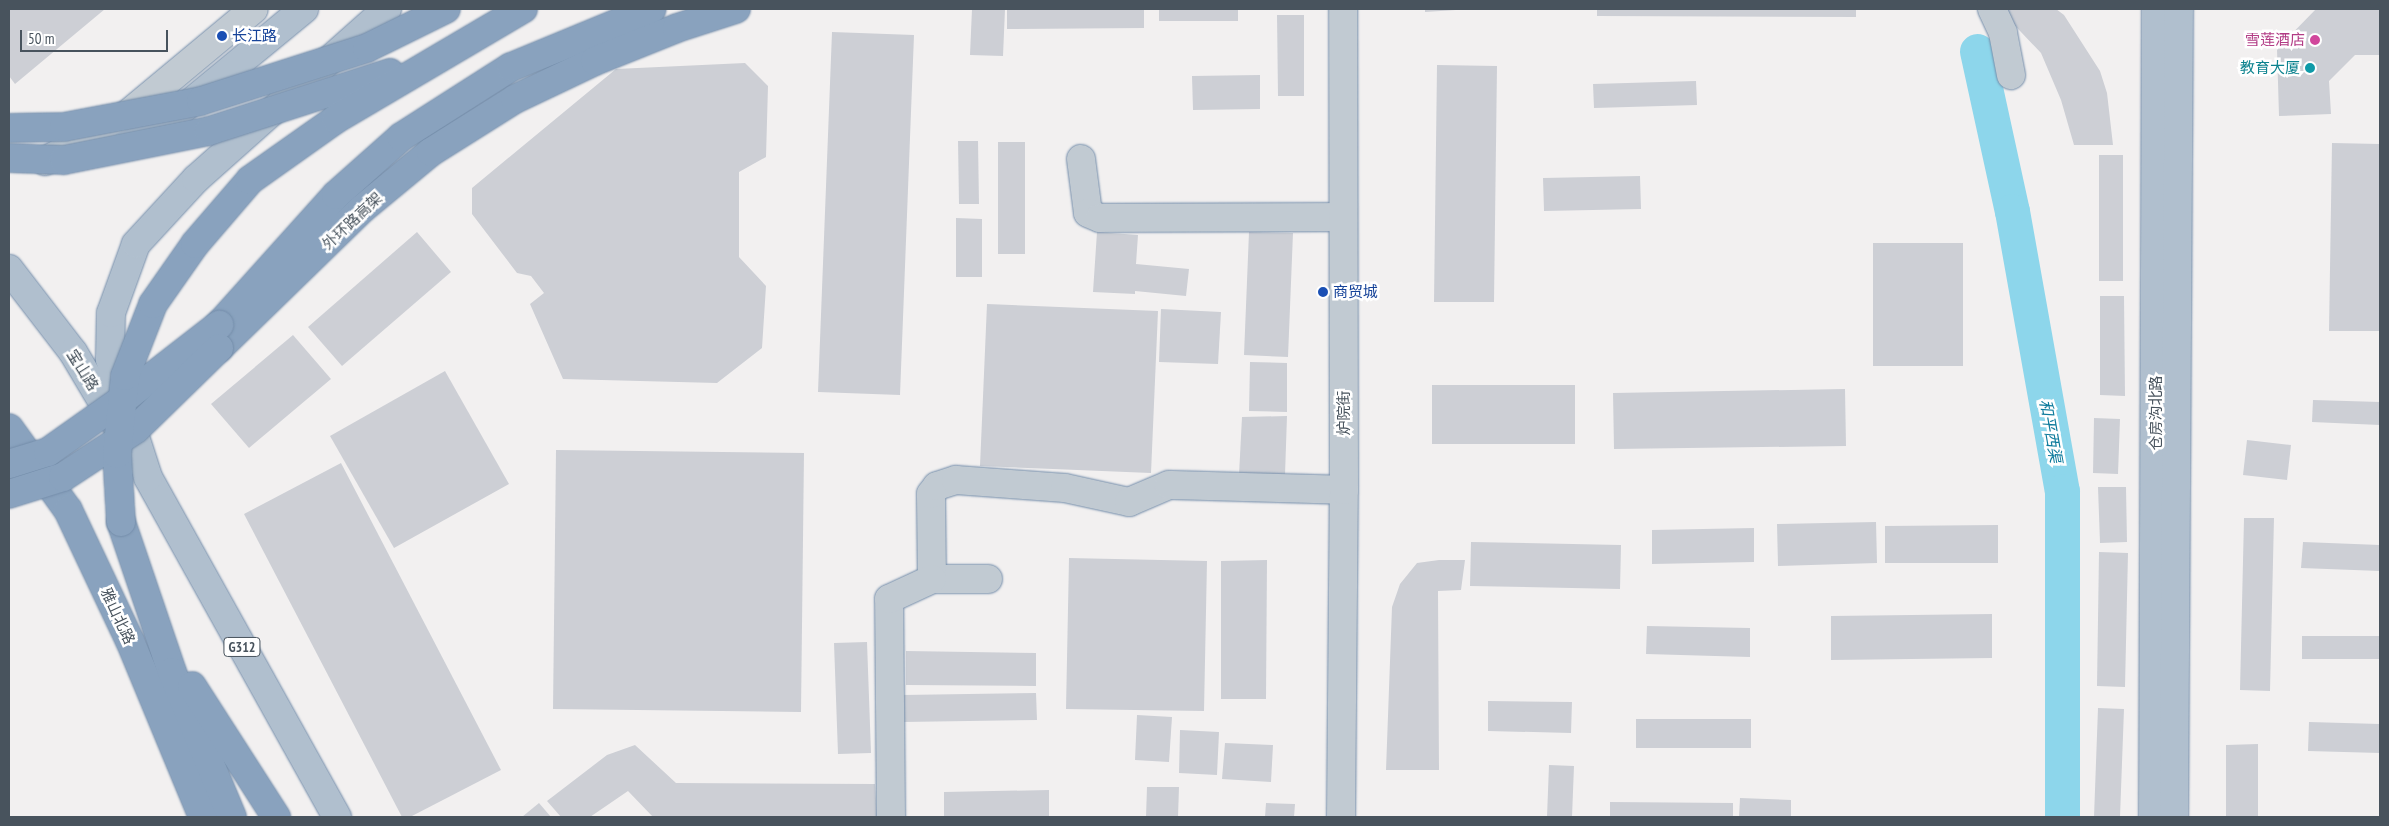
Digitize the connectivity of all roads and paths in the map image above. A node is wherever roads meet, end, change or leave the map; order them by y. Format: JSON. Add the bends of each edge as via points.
{"nodes":[{"id":1,"x":254,"y":9,"type":"edge"},
{"id":2,"x":304,"y":9,"type":"edge"},
{"id":3,"x":387,"y":9,"type":"edge"},
{"id":4,"x":446,"y":9,"type":"edge"},
{"id":5,"x":518,"y":9,"type":"edge"},
{"id":6,"x":523,"y":9,"type":"edge"},
{"id":7,"x":652,"y":9,"type":"edge"},
{"id":8,"x":736,"y":9,"type":"edge"},
{"id":9,"x":1343,"y":9,"type":"edge"},
{"id":10,"x":1992,"y":9,"type":"edge"},
{"id":11,"x":2140,"y":9,"type":"edge"},
{"id":12,"x":2156,"y":9,"type":"edge"},
{"id":13,"x":2179,"y":9,"type":"edge"},
{"id":14,"x":2191,"y":9,"type":"edge"},
{"id":15,"x":2167,"y":37,"type":"junction"},
{"id":16,"x":2011,"y":75,"type":"dead end"},
{"id":17,"x":9,"y":128,"type":"edge"},
{"id":18,"x":9,"y":157,"type":"edge"},
{"id":19,"x":1081,"y":159,"type":"dead end"},
{"id":20,"x":45,"y":161,"type":"junction"},
{"id":21,"x":1342,"y":217,"type":"junction"},
{"id":22,"x":9,"y":269,"type":"edge"},
{"id":23,"x":9,"y":428,"type":"edge"},
{"id":24,"x":9,"y":464,"type":"edge"},
{"id":25,"x":148,"y":477,"type":"junction"},
{"id":26,"x":1344,"y":490,"type":"junction"},
{"id":27,"x":9,"y":494,"type":"edge"},
{"id":28,"x":932,"y":579,"type":"junction"},
{"id":29,"x":988,"y":579,"type":"dead end"},
{"id":30,"x":156,"y":626,"type":"junction"},
{"id":31,"x":203,"y":817,"type":"edge"},
{"id":32,"x":232,"y":817,"type":"edge"},
{"id":33,"x":276,"y":817,"type":"edge"},
{"id":34,"x":336,"y":817,"type":"edge"},
{"id":35,"x":891,"y":817,"type":"edge"},
{"id":36,"x":1341,"y":817,"type":"edge"},
{"id":37,"x":2154,"y":817,"type":"edge"},
{"id":38,"x":2174,"y":817,"type":"edge"}],
"edges":[{"from":1,"to":20,"type":"street","via":[[122,118]]},
{"from":2,"to":20,"type":"main road","via":[[174,117],[130,144]]},
{"from":3,"to":25,"type":"main road","via":[[196,179],[136,244],[111,313],[110,359]]},
{"from":4,"to":17,"type":"highway","bridge":true,"via":[[367,48],[202,101],[64,127]]},
{"from":5,"to":18,"type":"highway","bridge":true,"via":[[380,78],[209,131],[64,160]]},
{"from":6,"to":30,"type":"highway","bridge":true,"via":[[336,119],[250,180],[195,244],[153,304],[125,376],[117,454],[121,522]]},
{"from":7,"to":24,"type":"highway","name":"外环路高架","bridge":true,"via":[[511,67],[402,137],[336,195],[219,325],[48,452]]},
{"from":8,"to":27,"type":"highway","name":"外环路高架","bridge":true,"via":[[677,28],[595,61],[515,99],[432,152],[362,209],[136,429],[63,477]]},
{"from":9,"to":21,"type":"street","name":"炉院街"},
{"from":10,"to":16,"type":"street","via":[[2003,33]]},
{"from":11,"to":15,"type":"main road"},
{"from":12,"to":15,"type":"main road","name":"仓房沟北路"},
{"from":13,"to":15,"type":"main road","name":"仓房沟北路"},
{"from":14,"to":15,"type":"main road"},
{"from":15,"to":37,"type":"main road","name":"仓房沟北路"},
{"from":15,"to":38,"type":"main road","name":"仓房沟北路"},
{"from":18,"to":20,"type":"main road"},
{"from":19,"to":21,"type":"street","via":[[1088,213],[1100,218]]},
{"from":21,"to":26,"type":"street","name":"炉院街"},
{"from":22,"to":25,"type":"main road","name":"宝山路","number":"G312","via":[[73,352]]},
{"from":23,"to":31,"type":"highway","name":"雅山北路","via":[[68,510],[130,641]]},
{"from":25,"to":34,"type":"main road","number":"G312"},
{"from":26,"to":28,"type":"street","via":[[1169,485],[1130,502],[1065,488],[956,480],[937,486],[931,494]]},
{"from":26,"to":36,"type":"street","name":"炉院街"},
{"from":28,"to":29,"type":"street"},
{"from":28,"to":35,"type":"street","via":[[889,599]]},
{"from":30,"to":32,"type":"highway"},
{"from":30,"to":33,"type":"highway"}]}
